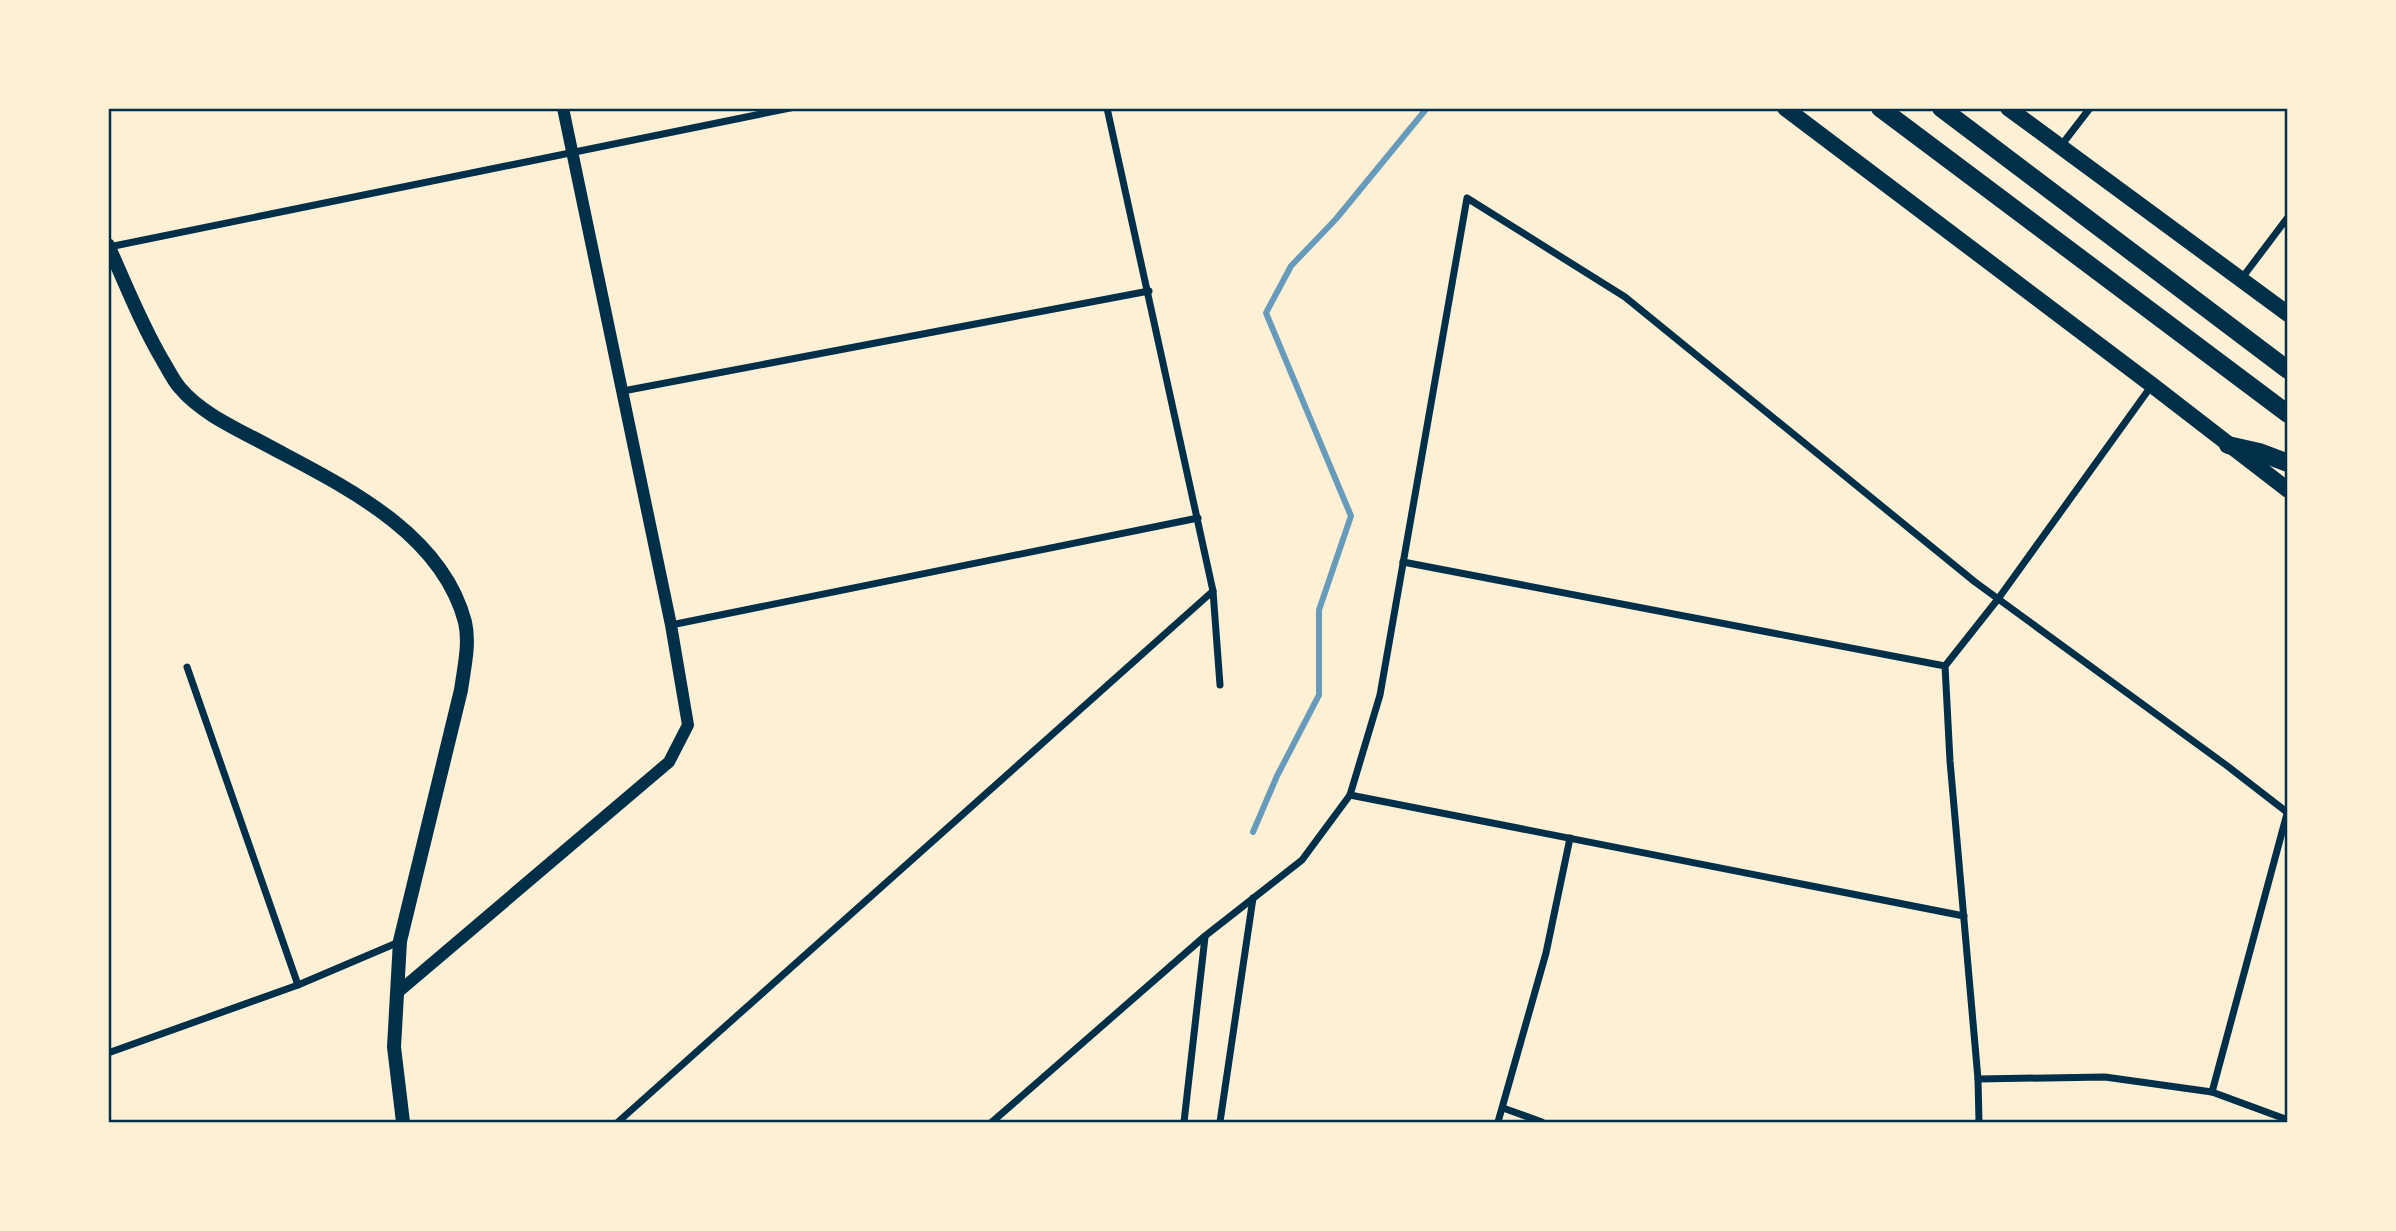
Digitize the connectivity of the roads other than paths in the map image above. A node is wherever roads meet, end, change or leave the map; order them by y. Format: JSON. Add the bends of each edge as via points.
{"nodes":[{"id":1,"x":563,"y":108,"type":"edge"},
{"id":2,"x":790,"y":108,"type":"edge"},
{"id":3,"x":1107,"y":108,"type":"edge"},
{"id":4,"x":1785,"y":108,"type":"edge"},
{"id":5,"x":1880,"y":108,"type":"edge"},
{"id":6,"x":1941,"y":108,"type":"edge"},
{"id":7,"x":2008,"y":108,"type":"edge"},
{"id":8,"x":2090,"y":108,"type":"edge"},
{"id":9,"x":2059,"y":148,"type":"junction"},
{"id":10,"x":572,"y":154,"type":"junction"},
{"id":11,"x":2287,"y":217,"type":"edge"},
{"id":12,"x":109,"y":246,"type":"edge"},
{"id":13,"x":2241,"y":279,"type":"junction"},
{"id":14,"x":1149,"y":291,"type":"junction"},
{"id":15,"x":2287,"y":314,"type":"edge"},
{"id":16,"x":2287,"y":370,"type":"edge"},
{"id":17,"x":2152,"y":385,"type":"junction"},
{"id":18,"x":622,"y":391,"type":"junction"},
{"id":19,"x":2287,"y":414,"type":"edge"},
{"id":20,"x":2228,"y":445,"type":"junction"},
{"id":21,"x":2287,"y":463,"type":"edge"},
{"id":22,"x":2287,"y":490,"type":"edge"},
{"id":23,"x":1198,"y":518,"type":"junction"},
{"id":24,"x":1404,"y":562,"type":"junction"},
{"id":25,"x":1213,"y":591,"type":"junction"},
{"id":26,"x":1998,"y":599,"type":"junction"},
{"id":27,"x":671,"y":625,"type":"junction"},
{"id":28,"x":1945,"y":666,"type":"junction"},
{"id":29,"x":187,"y":667,"type":"dead end"},
{"id":30,"x":1220,"y":685,"type":"dead end"},
{"id":31,"x":1350,"y":795,"type":"junction"},
{"id":32,"x":2287,"y":811,"type":"edge"},
{"id":33,"x":1570,"y":838,"type":"junction"},
{"id":34,"x":1254,"y":897,"type":"junction"},
{"id":35,"x":1964,"y":916,"type":"junction"},
{"id":36,"x":1205,"y":936,"type":"junction"},
{"id":37,"x":400,"y":941,"type":"junction"},
{"id":38,"x":298,"y":985,"type":"junction"},
{"id":39,"x":397,"y":993,"type":"junction"},
{"id":40,"x":108,"y":1053,"type":"edge"},
{"id":41,"x":1978,"y":1079,"type":"junction"},
{"id":42,"x":2212,"y":1092,"type":"junction"},
{"id":43,"x":1503,"y":1108,"type":"junction"},
{"id":44,"x":2287,"y":1120,"type":"edge"},
{"id":45,"x":403,"y":1122,"type":"edge"},
{"id":46,"x":618,"y":1122,"type":"edge"},
{"id":47,"x":992,"y":1122,"type":"edge"},
{"id":48,"x":1184,"y":1122,"type":"edge"},
{"id":49,"x":1220,"y":1122,"type":"edge"},
{"id":50,"x":1498,"y":1122,"type":"edge"},
{"id":51,"x":1542,"y":1122,"type":"edge"},
{"id":52,"x":1979,"y":1122,"type":"edge"}],
"edges":[{"from":1,"to":10,"type":"street"},
{"from":2,"to":10,"type":"street"},
{"from":3,"to":14,"type":"street"},
{"from":4,"to":17,"type":"main road"},
{"from":5,"to":19,"type":"highway"},
{"from":6,"to":16,"type":"highway"},
{"from":7,"to":9,"type":"main road"},
{"from":8,"to":9,"type":"street"},
{"from":9,"to":13,"type":"main road"},
{"from":10,"to":12,"type":"street"},
{"from":10,"to":18,"type":"street"},
{"from":11,"to":13,"type":"street"},
{"from":12,"to":37,"type":"main road","via":[[145,332],[179,387],[202,408],[342,486],[387,517],[441,572],[465,622],[467,652],[461,690]]},
{"from":13,"to":15,"type":"main road"},
{"from":14,"to":18,"type":"street"},
{"from":14,"to":23,"type":"street"},
{"from":17,"to":20,"type":"main road"},
{"from":17,"to":26,"type":"street"},
{"from":18,"to":27,"type":"street"},
{"from":20,"to":21,"type":"highway"},
{"from":20,"to":22,"type":"main road"},
{"from":23,"to":25,"type":"street"},
{"from":23,"to":27,"type":"street"},
{"from":24,"to":26,"type":"street","via":[[1467,198],[1625,298]]},
{"from":24,"to":28,"type":"street"},
{"from":24,"to":31,"type":"street","via":[[1380,695]]},
{"from":25,"to":30,"type":"street"},
{"from":25,"to":46,"type":"street"},
{"from":26,"to":28,"type":"street"},
{"from":26,"to":32,"type":"street"},
{"from":27,"to":39,"type":"street","via":[[688,725],[670,762]]},
{"from":28,"to":35,"type":"street"},
{"from":29,"to":38,"type":"street"},
{"from":31,"to":33,"type":"street"},
{"from":31,"to":34,"type":"street","via":[[1302,860]]},
{"from":32,"to":42,"type":"street"},
{"from":33,"to":35,"type":"street"},
{"from":33,"to":43,"type":"street","via":[[1546,953]]},
{"from":34,"to":36,"type":"street"},
{"from":34,"to":49,"type":"street"},
{"from":35,"to":41,"type":"street"},
{"from":36,"to":47,"type":"street"},
{"from":36,"to":48,"type":"street"},
{"from":37,"to":38,"type":"street"},
{"from":37,"to":39,"type":"main road"},
{"from":38,"to":40,"type":"street"},
{"from":39,"to":45,"type":"main road","via":[[394,1047]]},
{"from":41,"to":42,"type":"street","via":[[2105,1077]]},
{"from":41,"to":52,"type":"street"},
{"from":42,"to":44,"type":"street"},
{"from":43,"to":50,"type":"street"},
{"from":43,"to":51,"type":"street"}]}
